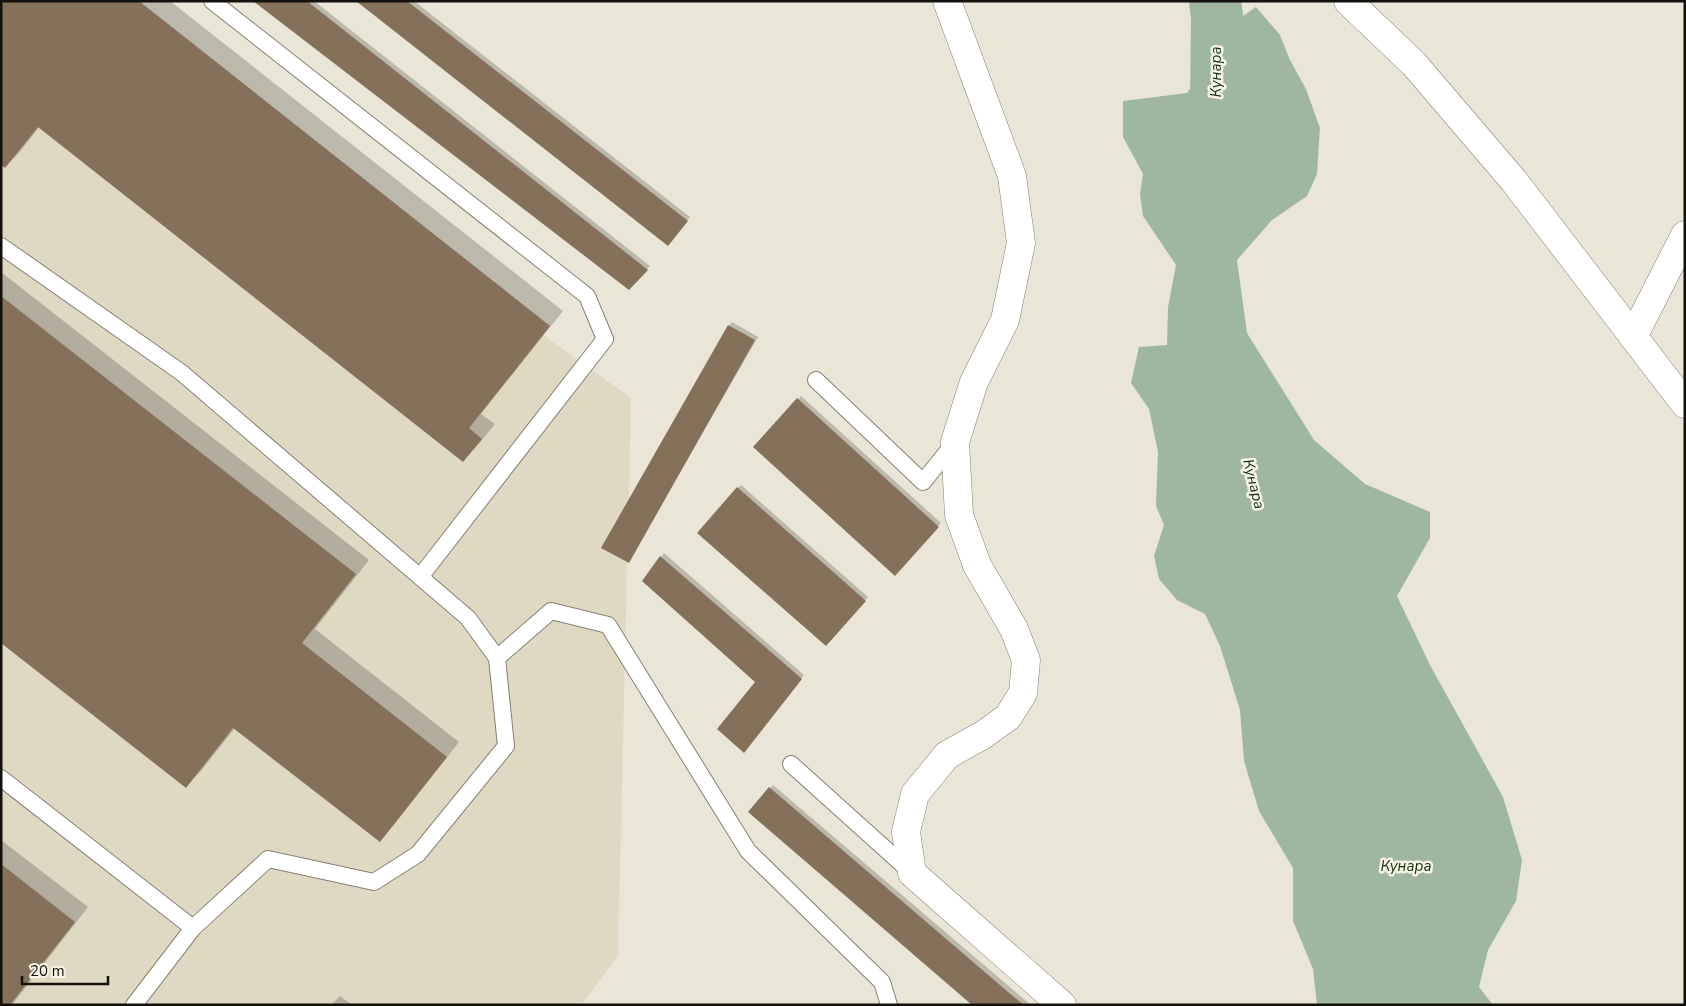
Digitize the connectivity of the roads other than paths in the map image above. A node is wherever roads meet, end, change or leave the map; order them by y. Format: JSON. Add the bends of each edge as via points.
{"nodes":[{"id":1,"x":212,"y":1,"type":"edge"},
{"id":2,"x":947,"y":1,"type":"edge"},
{"id":3,"x":1348,"y":1,"type":"edge"},
{"id":4,"x":1685,"y":235,"type":"edge"},
{"id":5,"x":1,"y":246,"type":"edge"},
{"id":6,"x":1633,"y":337,"type":"junction"},
{"id":7,"x":816,"y":380,"type":"dead end"},
{"id":8,"x":1685,"y":404,"type":"edge"},
{"id":9,"x":955,"y":442,"type":"junction"},
{"id":10,"x":420,"y":577,"type":"junction"},
{"id":11,"x":497,"y":658,"type":"junction"},
{"id":12,"x":791,"y":764,"type":"dead end"},
{"id":13,"x":1,"y":778,"type":"edge"},
{"id":14,"x":912,"y":873,"type":"junction"},
{"id":15,"x":193,"y":928,"type":"junction"},
{"id":16,"x":134,"y":1005,"type":"edge"},
{"id":17,"x":889,"y":1005,"type":"edge"},
{"id":18,"x":1062,"y":1005,"type":"edge"}],
"edges":[{"from":1,"to":10,"type":"lane","via":[[587,296],[604,339]]},
{"from":2,"to":9,"type":"street","via":[[1012,176],[1020,243],[1005,320],[974,382]]},
{"from":3,"to":6,"type":"street","via":[[1414,64],[1514,181]]},
{"from":4,"to":6,"type":"street"},
{"from":5,"to":10,"type":"lane","via":[[182,373]]},
{"from":6,"to":8,"type":"street"},
{"from":7,"to":9,"type":"lane","via":[[923,482]]},
{"from":9,"to":14,"type":"street","via":[[958,515],[977,565],[1014,629],[1026,660],[1023,694],[1008,717],[947,755],[915,794],[906,832]]},
{"from":10,"to":11,"type":"lane","via":[[468,618]]},
{"from":11,"to":15,"type":"lane","via":[[506,746],[418,854],[374,882],[268,859]]},
{"from":11,"to":17,"type":"lane","via":[[551,612],[608,625],[748,851],[882,982]]},
{"from":12,"to":14,"type":"lane"},
{"from":13,"to":15,"type":"lane"},
{"from":14,"to":18,"type":"street"},
{"from":15,"to":16,"type":"lane"}]}
